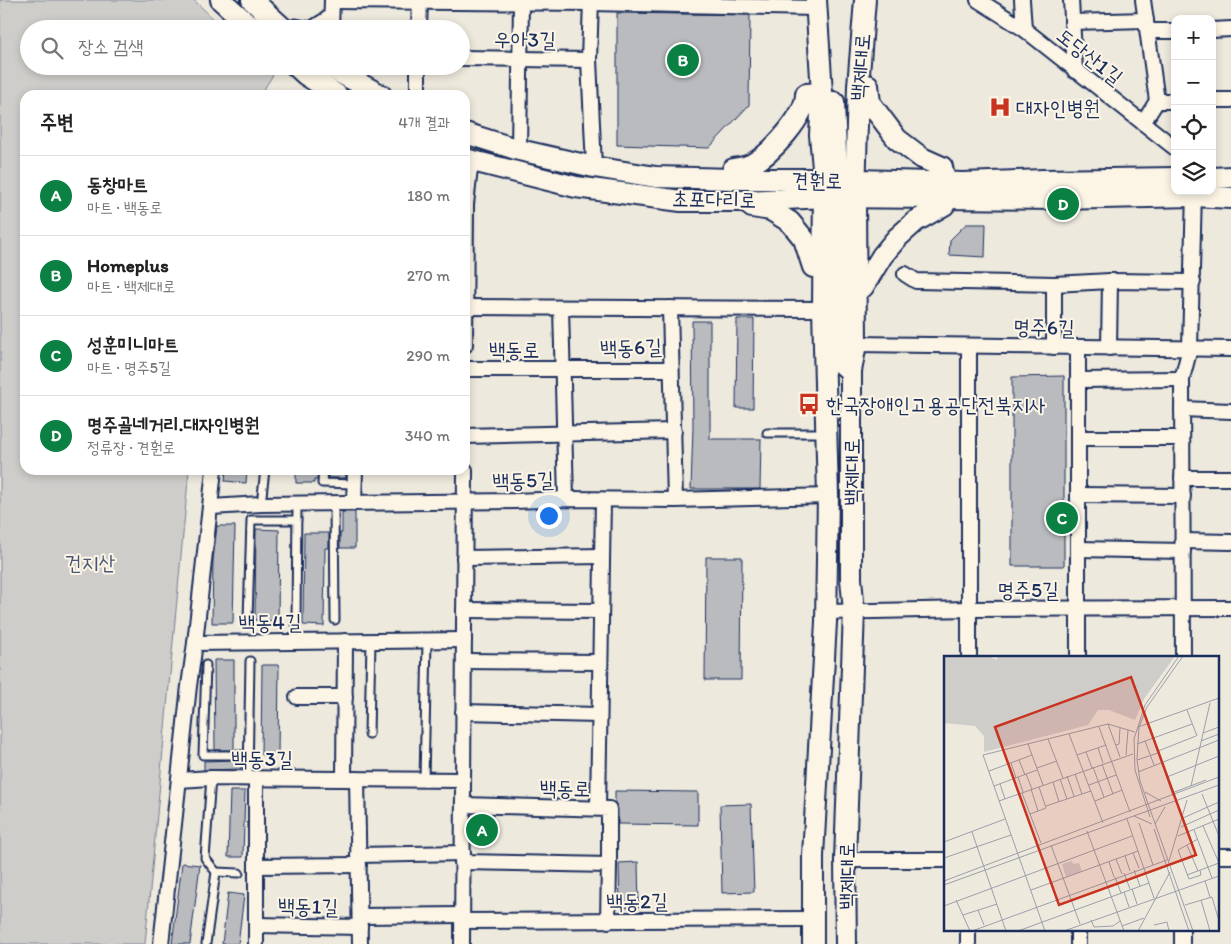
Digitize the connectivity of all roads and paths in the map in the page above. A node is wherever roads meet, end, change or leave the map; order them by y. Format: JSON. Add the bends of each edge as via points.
{"nodes":[{"id":1,"x":221,"y":0,"type":"edge"},
{"id":2,"x":252,"y":0,"type":"edge"},
{"id":3,"x":866,"y":0,"type":"edge"},
{"id":4,"x":978,"y":0,"type":"edge"},
{"id":5,"x":1022,"y":0,"type":"edge"},
{"id":6,"x":1071,"y":0,"type":"edge"},
{"id":7,"x":1143,"y":0,"type":"edge"},
{"id":8,"x":420,"y":1,"type":"edge"},
{"id":9,"x":514,"y":1,"type":"edge"},
{"id":10,"x":591,"y":1,"type":"edge"},
{"id":11,"x":690,"y":2,"type":"edge"},
{"id":12,"x":332,"y":4,"type":"edge"},
{"id":13,"x":808,"y":4,"type":"edge"},
{"id":14,"x":243,"y":20,"type":"edge"},
{"id":15,"x":274,"y":20,"type":"edge"},
{"id":16,"x":316,"y":20,"type":"edge"},
{"id":17,"x":331,"y":20,"type":"edge"},
{"id":18,"x":419,"y":20,"type":"edge"},
{"id":19,"x":1072,"y":22,"type":"junction"},
{"id":20,"x":1147,"y":26,"type":"junction"},
{"id":21,"x":1024,"y":29,"type":"junction"},
{"id":22,"x":1171,"y":29,"type":"edge"},
{"id":23,"x":1231,"y":29,"type":"edge"},
{"id":24,"x":1216,"y":30,"type":"edge"},
{"id":25,"x":470,"y":58,"type":"edge"},
{"id":26,"x":519,"y":59,"type":"junction"},
{"id":27,"x":589,"y":60,"type":"junction"},
{"id":28,"x":1075,"y":71,"type":"junction"},
{"id":29,"x":315,"y":75,"type":"edge"},
{"id":30,"x":344,"y":75,"type":"edge"},
{"id":31,"x":418,"y":75,"type":"edge"},
{"id":32,"x":858,"y":86,"type":"junction"},
{"id":33,"x":332,"y":90,"type":"edge"},
{"id":34,"x":372,"y":90,"type":"edge"},
{"id":35,"x":418,"y":90,"type":"edge"},
{"id":36,"x":822,"y":98,"type":"junction"},
{"id":37,"x":1216,"y":100,"type":"edge"},
{"id":38,"x":1231,"y":100,"type":"edge"},
{"id":39,"x":1171,"y":101,"type":"edge"},
{"id":40,"x":1158,"y":102,"type":"junction"},
{"id":41,"x":1143,"y":123,"type":"junction"},
{"id":42,"x":470,"y":134,"type":"edge"},
{"id":43,"x":1171,"y":145,"type":"edge"},
{"id":44,"x":519,"y":150,"type":"junction"},
{"id":45,"x":470,"y":160,"type":"edge"},
{"id":46,"x":594,"y":167,"type":"junction"},
{"id":47,"x":1231,"y":177,"type":"edge"},
{"id":48,"x":1171,"y":178,"type":"edge"},
{"id":49,"x":1216,"y":178,"type":"edge"},
{"id":50,"x":733,"y":179,"type":"junction"},
{"id":51,"x":840,"y":188,"type":"junction"},
{"id":52,"x":944,"y":190,"type":"junction"},
{"id":53,"x":1171,"y":195,"type":"edge"},
{"id":54,"x":1194,"y":195,"type":"edge"},
{"id":55,"x":1203,"y":195,"type":"edge"},
{"id":56,"x":1231,"y":198,"type":"edge"},
{"id":57,"x":747,"y":201,"type":"junction"},
{"id":58,"x":824,"y":266,"type":"junction"},
{"id":59,"x":905,"y":274,"type":"dead end"},
{"id":60,"x":1110,"y":281,"type":"junction"},
{"id":61,"x":1193,"y":282,"type":"junction"},
{"id":62,"x":1054,"y":284,"type":"junction"},
{"id":63,"x":855,"y":290,"type":"junction"},
{"id":64,"x":470,"y":307,"type":"edge"},
{"id":65,"x":562,"y":308,"type":"junction"},
{"id":66,"x":670,"y":308,"type":"junction"},
{"id":67,"x":823,"y":309,"type":"junction"},
{"id":68,"x":856,"y":344,"type":"junction"},
{"id":69,"x":969,"y":346,"type":"junction"},
{"id":70,"x":1054,"y":348,"type":"junction"},
{"id":71,"x":1078,"y":348,"type":"junction"},
{"id":72,"x":1109,"y":348,"type":"junction"},
{"id":73,"x":1190,"y":348,"type":"junction"},
{"id":74,"x":1231,"y":350,"type":"edge"},
{"id":75,"x":470,"y":368,"type":"edge"},
{"id":76,"x":671,"y":368,"type":"junction"},
{"id":77,"x":563,"y":369,"type":"junction"},
{"id":78,"x":851,"y":371,"type":"junction"},
{"id":79,"x":1182,"y":379,"type":"junction"},
{"id":80,"x":1078,"y":380,"type":"junction"},
{"id":81,"x":1182,"y":410,"type":"junction"},
{"id":82,"x":1231,"y":410,"type":"edge"},
{"id":83,"x":674,"y":431,"type":"junction"},
{"id":84,"x":767,"y":433,"type":"dead end"},
{"id":85,"x":826,"y":433,"type":"junction"},
{"id":86,"x":564,"y":434,"type":"junction"},
{"id":87,"x":470,"y":436,"type":"edge"},
{"id":88,"x":1078,"y":438,"type":"junction"},
{"id":89,"x":1182,"y":438,"type":"junction"},
{"id":90,"x":214,"y":475,"type":"edge"},
{"id":91,"x":264,"y":475,"type":"edge"},
{"id":92,"x":323,"y":475,"type":"edge"},
{"id":93,"x":355,"y":475,"type":"edge"},
{"id":94,"x":464,"y":475,"type":"edge"},
{"id":95,"x":1182,"y":478,"type":"junction"},
{"id":96,"x":1231,"y":478,"type":"edge"},
{"id":97,"x":355,"y":484,"type":"junction"},
{"id":98,"x":1078,"y":495,"type":"junction"},
{"id":99,"x":828,"y":496,"type":"junction"},
{"id":100,"x":1183,"y":496,"type":"junction"},
{"id":101,"x":566,"y":499,"type":"junction"},
{"id":102,"x":603,"y":500,"type":"junction"},
{"id":103,"x":676,"y":500,"type":"junction"},
{"id":104,"x":464,"y":502,"type":"junction"},
{"id":105,"x":297,"y":503,"type":"junction"},
{"id":106,"x":334,"y":503,"type":"junction"},
{"id":107,"x":354,"y":503,"type":"junction"},
{"id":108,"x":261,"y":504,"type":"junction"},
{"id":109,"x":211,"y":507,"type":"junction"},
{"id":110,"x":297,"y":520,"type":"junction"},
{"id":111,"x":1231,"y":542,"type":"edge"},
{"id":112,"x":1183,"y":546,"type":"junction"},
{"id":113,"x":1078,"y":549,"type":"junction"},
{"id":114,"x":602,"y":556,"type":"junction"},
{"id":115,"x":464,"y":558,"type":"junction"},
{"id":116,"x":1183,"y":608,"type":"junction"},
{"id":117,"x":1231,"y":608,"type":"edge"},
{"id":118,"x":970,"y":609,"type":"junction"},
{"id":119,"x":1078,"y":609,"type":"junction"},
{"id":120,"x":464,"y":610,"type":"junction"},
{"id":121,"x":601,"y":611,"type":"junction"},
{"id":122,"x":854,"y":611,"type":"junction"},
{"id":123,"x":826,"y":612,"type":"junction"},
{"id":124,"x":248,"y":620,"type":"dead end"},
{"id":125,"x":335,"y":620,"type":"dead end"},
{"id":126,"x":296,"y":624,"type":"dead end"},
{"id":127,"x":427,"y":640,"type":"junction"},
{"id":128,"x":464,"y":640,"type":"junction"},
{"id":129,"x":345,"y":641,"type":"junction"},
{"id":130,"x":371,"y":641,"type":"junction"},
{"id":131,"x":195,"y":643,"type":"junction"},
{"id":132,"x":970,"y":656,"type":"edge"},
{"id":133,"x":1078,"y":656,"type":"edge"},
{"id":134,"x":1183,"y":656,"type":"edge"},
{"id":135,"x":250,"y":661,"type":"dead end"},
{"id":136,"x":464,"y":661,"type":"junction"},
{"id":137,"x":600,"y":662,"type":"junction"},
{"id":138,"x":206,"y":665,"type":"dead end"},
{"id":139,"x":297,"y":697,"type":"dead end"},
{"id":140,"x":345,"y":697,"type":"junction"},
{"id":141,"x":463,"y":712,"type":"junction"},
{"id":142,"x":599,"y":715,"type":"junction"},
{"id":143,"x":370,"y":734,"type":"dead end"},
{"id":144,"x":249,"y":755,"type":"junction"},
{"id":145,"x":210,"y":778,"type":"junction"},
{"id":146,"x":252,"y":778,"type":"junction"},
{"id":147,"x":351,"y":779,"type":"junction"},
{"id":148,"x":179,"y":780,"type":"junction"},
{"id":149,"x":424,"y":780,"type":"junction"},
{"id":150,"x":463,"y":780,"type":"junction"},
{"id":151,"x":463,"y":806,"type":"junction"},
{"id":152,"x":598,"y":808,"type":"junction"},
{"id":153,"x":1218,"y":856,"type":"edge"},
{"id":154,"x":1231,"y":856,"type":"edge"},
{"id":155,"x":462,"y":858,"type":"junction"},
{"id":156,"x":358,"y":860,"type":"junction"},
{"id":157,"x":845,"y":860,"type":"junction"},
{"id":158,"x":944,"y":860,"type":"edge"},
{"id":159,"x":609,"y":865,"type":"junction"},
{"id":160,"x":256,"y":866,"type":"junction"},
{"id":161,"x":216,"y":872,"type":"junction"},
{"id":162,"x":239,"y":873,"type":"dead end"},
{"id":163,"x":462,"y":918,"type":"junction"},
{"id":164,"x":813,"y":919,"type":"junction"},
{"id":165,"x":360,"y":921,"type":"junction"},
{"id":166,"x":608,"y":921,"type":"junction"},
{"id":167,"x":256,"y":925,"type":"junction"},
{"id":168,"x":162,"y":944,"type":"edge"},
{"id":169,"x":206,"y":944,"type":"edge"},
{"id":170,"x":256,"y":944,"type":"edge"},
{"id":171,"x":360,"y":944,"type":"edge"},
{"id":172,"x":462,"y":944,"type":"edge"},
{"id":173,"x":813,"y":944,"type":"edge"},
{"id":174,"x":846,"y":944,"type":"edge"}],
"edges":[{"from":1,"to":14,"type":"street"},
{"from":2,"to":15,"type":"street"},
{"from":3,"to":32,"type":"street","name":"백제대로"},
{"from":4,"to":21,"type":"street","name":"도당산1길"},
{"from":5,"to":21,"type":"street"},
{"from":6,"to":19,"type":"street"},
{"from":7,"to":20,"type":"street"},
{"from":8,"to":9,"type":"street","name":"우아3길"},
{"from":8,"to":12,"type":"street","name":"우아3길"},
{"from":8,"to":18,"type":"street"},
{"from":9,"to":10,"type":"street","name":"우아3길"},
{"from":9,"to":26,"type":"street"},
{"from":10,"to":11,"type":"street","name":"백제대로"},
{"from":10,"to":27,"type":"street"},
{"from":11,"to":13,"type":"street","name":"백제대로"},
{"from":12,"to":16,"type":"lane"},
{"from":12,"to":17,"type":"street"},
{"from":13,"to":36,"type":"street","name":"백제대로"},
{"from":19,"to":20,"type":"street"},
{"from":19,"to":28,"type":"street"},
{"from":20,"to":22,"type":"street"},
{"from":20,"to":40,"type":"street"},
{"from":21,"to":28,"type":"street","name":"도당산1길"},
{"from":23,"to":24,"type":"street"},
{"from":25,"to":26,"type":"street","name":"우아3길"},
{"from":26,"to":27,"type":"street","name":"우아3길"},
{"from":26,"to":44,"type":"street"},
{"from":27,"to":46,"type":"street"},
{"from":28,"to":41,"type":"street","name":"도당산1길"},
{"from":29,"to":33,"type":"street"},
{"from":30,"to":34,"type":"street"},
{"from":31,"to":35,"type":"street"},
{"from":32,"to":51,"type":"street","name":"백제대로"},
{"from":32,"to":52,"type":"street","via":[[868,85],[870,103],[898,139],[922,158],[942,167]]},
{"from":36,"to":50,"type":"street","via":[[806,94],[806,103],[781,141],[751,165],[733,169]]},
{"from":36,"to":51,"type":"street","name":"백제대로","via":[[820,135]]},
{"from":37,"to":38,"type":"street"},
{"from":39,"to":40,"type":"street"},
{"from":40,"to":41,"type":"street"},
{"from":41,"to":43,"type":"street","name":"도당산1길"},
{"from":42,"to":44,"type":"street","name":"견훤로"},
{"from":44,"to":46,"type":"street","name":"견훤로"},
{"from":45,"to":57,"type":"street","name":"초포다리로","via":[[576,188],[680,200]]},
{"from":46,"to":50,"type":"street","name":"견훤로","via":[[656,177]]},
{"from":47,"to":49,"type":"street"},
{"from":48,"to":52,"type":"street"},
{"from":50,"to":51,"type":"street","name":"견훤로"},
{"from":51,"to":52,"type":"street","name":"초포다리로"},
{"from":51,"to":57,"type":"street","name":"초포다리로"},
{"from":51,"to":58,"type":"street","name":"백제대로"},
{"from":51,"to":63,"type":"street","name":"백제대로"},
{"from":51,"to":78,"type":"street","via":[[841,363]]},
{"from":52,"to":53,"type":"street","name":"초포다리로","via":[[1056,199]]},
{"from":52,"to":63,"type":"street","via":[[944,205],[916,221],[897,238],[864,286]]},
{"from":54,"to":61,"type":"street"},
{"from":55,"to":56,"type":"street"},
{"from":57,"to":58,"type":"street","via":[[748,207],[771,210],[790,222],[804,239],[813,267]]},
{"from":58,"to":67,"type":"street","name":"백제대로"},
{"from":59,"to":62,"type":"street","via":[[916,281]]},
{"from":60,"to":61,"type":"street"},
{"from":60,"to":62,"type":"street"},
{"from":60,"to":72,"type":"street"},
{"from":61,"to":73,"type":"street"},
{"from":62,"to":70,"type":"street"},
{"from":63,"to":68,"type":"street","name":"백제대로"},
{"from":64,"to":65,"type":"street","name":"백동6길"},
{"from":65,"to":66,"type":"street","name":"백동6길"},
{"from":65,"to":77,"type":"street"},
{"from":66,"to":67,"type":"street","name":"백동6길"},
{"from":66,"to":76,"type":"street","name":"백동6길"},
{"from":67,"to":85,"type":"street","name":"백제대로"},
{"from":68,"to":69,"type":"street","name":"명주6길"},
{"from":68,"to":78,"type":"street","name":"백제대로"},
{"from":69,"to":70,"type":"street","name":"명주6길"},
{"from":69,"to":118,"type":"street"},
{"from":70,"to":71,"type":"street","name":"명주6길"},
{"from":71,"to":72,"type":"street","name":"명주6길"},
{"from":71,"to":80,"type":"street"},
{"from":72,"to":73,"type":"street","name":"명주6길"},
{"from":73,"to":74,"type":"street","name":"명주6길"},
{"from":73,"to":79,"type":"street"},
{"from":75,"to":77,"type":"street","name":"백동로"},
{"from":76,"to":77,"type":"street","name":"백동6길"},
{"from":76,"to":83,"type":"street"},
{"from":77,"to":86,"type":"street","name":"백동5길"},
{"from":78,"to":122,"type":"street","name":"백제대로","via":[[851,579]]},
{"from":79,"to":80,"type":"street"},
{"from":79,"to":81,"type":"street"},
{"from":80,"to":88,"type":"street"},
{"from":81,"to":82,"type":"street"},
{"from":81,"to":89,"type":"street"},
{"from":83,"to":86,"type":"street"},
{"from":83,"to":103,"type":"street"},
{"from":84,"to":85,"type":"lane"},
{"from":85,"to":99,"type":"street","name":"백제대로"},
{"from":86,"to":87,"type":"street"},
{"from":86,"to":101,"type":"street","name":"백동5길"},
{"from":88,"to":89,"type":"street"},
{"from":88,"to":98,"type":"street"},
{"from":89,"to":95,"type":"street"},
{"from":90,"to":109,"type":"street"},
{"from":91,"to":108,"type":"lane"},
{"from":92,"to":97,"type":"lane","via":[[322,483]]},
{"from":93,"to":97,"type":"street"},
{"from":94,"to":104,"type":"street"},
{"from":95,"to":96,"type":"street"},
{"from":95,"to":100,"type":"street"},
{"from":97,"to":107,"type":"street"},
{"from":98,"to":100,"type":"street"},
{"from":98,"to":113,"type":"street"},
{"from":99,"to":103,"type":"street","name":"백동5길"},
{"from":99,"to":123,"type":"street","name":"백제대로"},
{"from":100,"to":112,"type":"street"},
{"from":101,"to":102,"type":"street","name":"백동5길"},
{"from":101,"to":104,"type":"street","name":"백동5길"},
{"from":102,"to":103,"type":"street","name":"백동5길"},
{"from":102,"to":114,"type":"street"},
{"from":104,"to":107,"type":"street","name":"백동5길"},
{"from":104,"to":115,"type":"street"},
{"from":105,"to":106,"type":"street","name":"백동5길"},
{"from":105,"to":108,"type":"street","name":"백동5길"},
{"from":105,"to":110,"type":"lane"},
{"from":106,"to":107,"type":"street","name":"백동5길"},
{"from":106,"to":125,"type":"lane"},
{"from":108,"to":109,"type":"street","name":"백동5길"},
{"from":109,"to":131,"type":"street"},
{"from":110,"to":124,"type":"lane","via":[[251,520]]},
{"from":110,"to":126,"type":"lane"},
{"from":111,"to":112,"type":"street"},
{"from":112,"to":113,"type":"street"},
{"from":112,"to":116,"type":"street"},
{"from":113,"to":119,"type":"street"},
{"from":114,"to":115,"type":"street"},
{"from":114,"to":121,"type":"street"},
{"from":115,"to":120,"type":"street"},
{"from":116,"to":117,"type":"street","name":"명주5길"},
{"from":116,"to":119,"type":"street","name":"명주5길"},
{"from":116,"to":134,"type":"street"},
{"from":118,"to":119,"type":"street","name":"명주5길"},
{"from":118,"to":122,"type":"street","name":"명주5길"},
{"from":118,"to":132,"type":"street"},
{"from":119,"to":133,"type":"street"},
{"from":120,"to":121,"type":"street"},
{"from":120,"to":128,"type":"street"},
{"from":121,"to":137,"type":"street"},
{"from":122,"to":123,"type":"street","name":"명주5길"},
{"from":122,"to":157,"type":"street","name":"백제대로"},
{"from":123,"to":164,"type":"street","name":"백제대로","via":[[813,856]]},
{"from":127,"to":128,"type":"street","name":"백동4길"},
{"from":127,"to":130,"type":"street","name":"백동4길"},
{"from":127,"to":149,"type":"lane"},
{"from":128,"to":136,"type":"street"},
{"from":129,"to":130,"type":"street","name":"백동4길"},
{"from":129,"to":131,"type":"street","name":"백동4길"},
{"from":129,"to":140,"type":"street"},
{"from":130,"to":143,"type":"lane"},
{"from":131,"to":148,"type":"street"},
{"from":135,"to":144,"type":"lane"},
{"from":136,"to":137,"type":"street"},
{"from":136,"to":141,"type":"street"},
{"from":137,"to":142,"type":"street"},
{"from":138,"to":144,"type":"lane","via":[[203,755]]},
{"from":139,"to":140,"type":"street"},
{"from":140,"to":147,"type":"street"},
{"from":141,"to":142,"type":"street"},
{"from":141,"to":150,"type":"street"},
{"from":142,"to":152,"type":"street"},
{"from":144,"to":146,"type":"lane"},
{"from":145,"to":146,"type":"street","name":"백동3길"},
{"from":145,"to":148,"type":"street","name":"백동3길"},
{"from":145,"to":161,"type":"lane","via":[[205,858]]},
{"from":146,"to":147,"type":"street","name":"백동3길"},
{"from":146,"to":160,"type":"street"},
{"from":147,"to":149,"type":"street","name":"백동3길"},
{"from":147,"to":156,"type":"street"},
{"from":148,"to":168,"type":"street"},
{"from":149,"to":150,"type":"street","name":"백동3길"},
{"from":150,"to":151,"type":"street"},
{"from":151,"to":152,"type":"street","name":"백동로"},
{"from":151,"to":155,"type":"street"},
{"from":152,"to":159,"type":"street","name":"백동로","via":[[609,808]]},
{"from":153,"to":154,"type":"street"},
{"from":155,"to":156,"type":"street"},
{"from":155,"to":159,"type":"street"},
{"from":155,"to":163,"type":"street"},
{"from":156,"to":160,"type":"street"},
{"from":156,"to":165,"type":"street","name":"백동1길"},
{"from":157,"to":158,"type":"street"},
{"from":157,"to":174,"type":"street","name":"백제대로"},
{"from":159,"to":166,"type":"street","name":"백동로"},
{"from":160,"to":167,"type":"street"},
{"from":161,"to":162,"type":"lane"},
{"from":161,"to":169,"type":"lane"},
{"from":163,"to":165,"type":"street"},
{"from":163,"to":166,"type":"street","name":"백동2길"},
{"from":163,"to":172,"type":"street"},
{"from":164,"to":166,"type":"street","name":"백동2길"},
{"from":164,"to":173,"type":"street","name":"백제대로"},
{"from":165,"to":167,"type":"street","name":"백동1길"},
{"from":165,"to":171,"type":"street","name":"백동1길"},
{"from":167,"to":170,"type":"street"}]}
